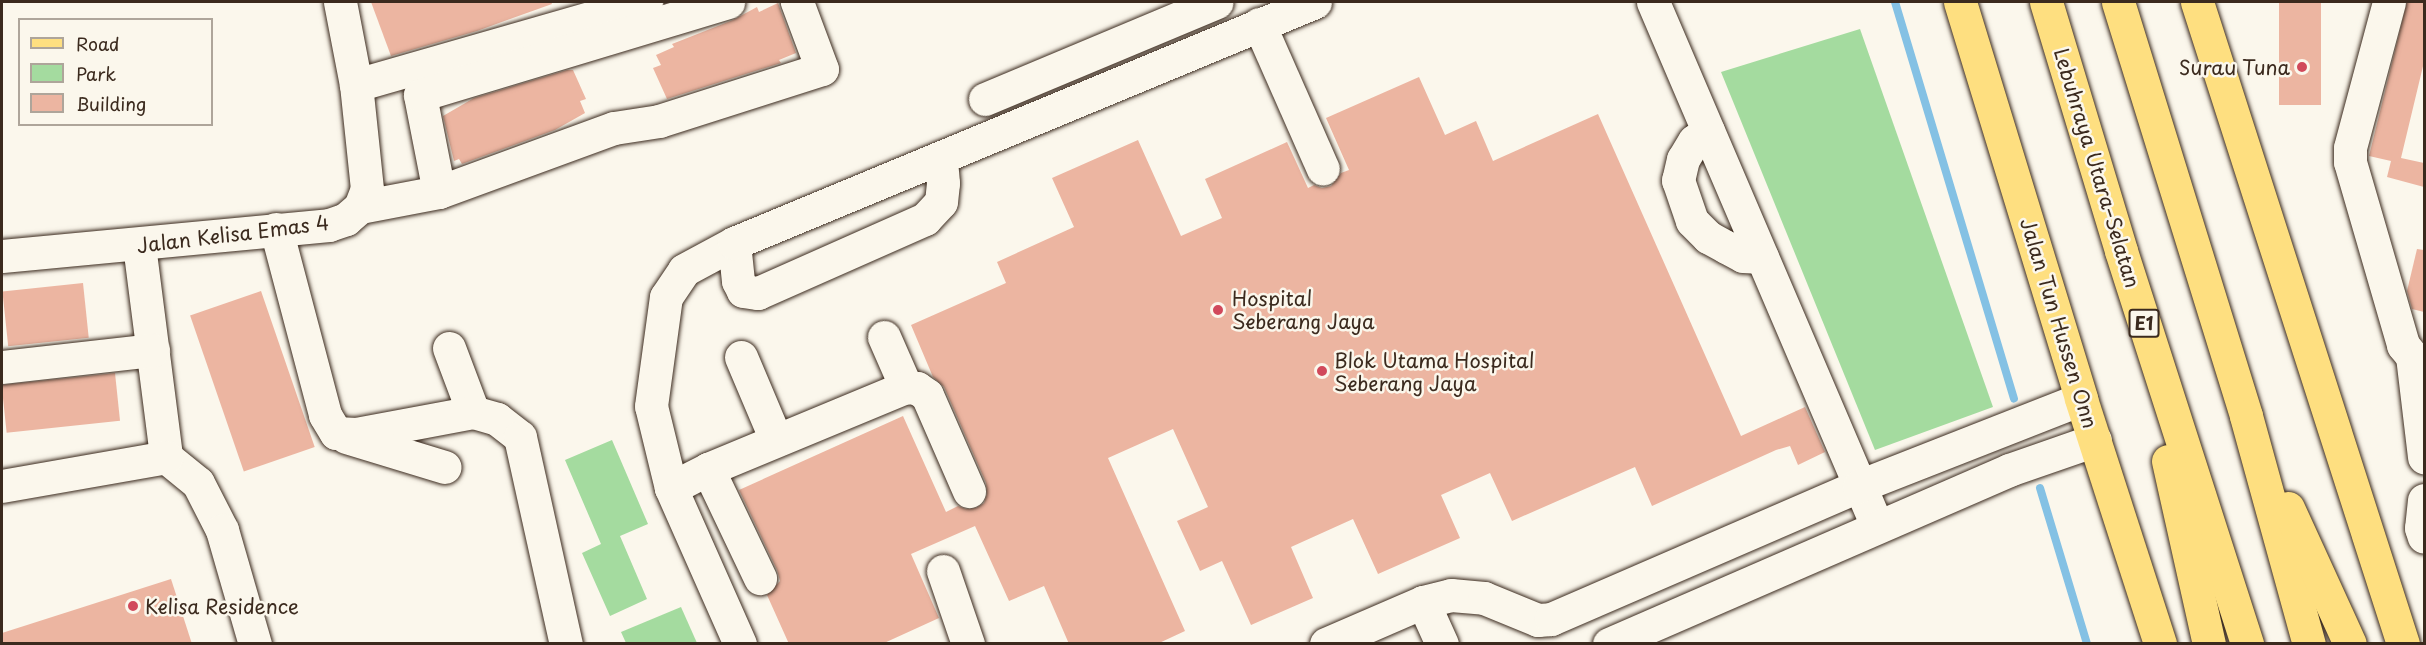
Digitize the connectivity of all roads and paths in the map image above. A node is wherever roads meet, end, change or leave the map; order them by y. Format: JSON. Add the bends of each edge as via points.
{"nodes":[{"id":1,"x":339,"y":2,"type":"edge"},
{"id":2,"x":646,"y":2,"type":"edge"},
{"id":3,"x":728,"y":2,"type":"edge"},
{"id":4,"x":796,"y":2,"type":"edge"},
{"id":5,"x":1217,"y":2,"type":"edge"},
{"id":6,"x":1315,"y":2,"type":"edge"},
{"id":7,"x":1653,"y":2,"type":"edge"},
{"id":8,"x":1960,"y":2,"type":"edge"},
{"id":9,"x":2046,"y":2,"type":"edge"},
{"id":10,"x":2118,"y":2,"type":"edge"},
{"id":11,"x":2197,"y":2,"type":"edge"},
{"id":12,"x":2389,"y":2,"type":"edge"},
{"id":13,"x":1180,"y":9,"type":"edge"},
{"id":14,"x":1259,"y":24,"type":"junction"},
{"id":15,"x":1197,"y":50,"type":"junction"},
{"id":16,"x":356,"y":85,"type":"junction"},
{"id":17,"x":985,"y":99,"type":"dead end"},
{"id":18,"x":1708,"y":131,"type":"junction"},
{"id":19,"x":941,"y":158,"type":"junction"},
{"id":20,"x":1323,"y":169,"type":"dead end"},
{"id":21,"x":438,"y":192,"type":"junction"},
{"id":22,"x":360,"y":207,"type":"junction"},
{"id":23,"x":276,"y":229,"type":"junction"},
{"id":24,"x":734,"y":243,"type":"junction"},
{"id":25,"x":140,"y":245,"type":"junction"},
{"id":26,"x":2121,"y":251,"type":"junction"},
{"id":27,"x":2,"y":256,"type":"edge"},
{"id":28,"x":1762,"y":257,"type":"junction"},
{"id":29,"x":884,"y":337,"type":"dead end"},
{"id":30,"x":449,"y":348,"type":"dead end"},
{"id":31,"x":153,"y":350,"type":"junction"},
{"id":32,"x":741,"y":357,"type":"dead end"},
{"id":33,"x":2418,"y":357,"type":"edge"},
{"id":34,"x":2,"y":367,"type":"edge"},
{"id":35,"x":906,"y":387,"type":"junction"},
{"id":36,"x":2081,"y":399,"type":"junction"},
{"id":37,"x":473,"y":412,"type":"junction"},
{"id":38,"x":2246,"y":416,"type":"junction"},
{"id":39,"x":336,"y":433,"type":"junction"},
{"id":40,"x":776,"y":440,"type":"junction"},
{"id":41,"x":2095,"y":440,"type":"junction"},
{"id":42,"x":166,"y":457,"type":"junction"},
{"id":43,"x":2424,"y":458,"type":"edge"},
{"id":44,"x":445,"y":468,"type":"dead end"},
{"id":45,"x":708,"y":469,"type":"junction"},
{"id":46,"x":2,"y":486,"type":"edge"},
{"id":47,"x":1859,"y":486,"type":"junction"},
{"id":48,"x":671,"y":488,"type":"junction"},
{"id":49,"x":969,"y":491,"type":"dead end"},
{"id":50,"x":2424,"y":500,"type":"edge"},
{"id":51,"x":1877,"y":526,"type":"junction"},
{"id":52,"x":2424,"y":537,"type":"edge"},
{"id":53,"x":1683,"y":562,"type":"junction"},
{"id":54,"x":943,"y":571,"type":"dead end"},
{"id":55,"x":760,"y":578,"type":"dead end"},
{"id":56,"x":1423,"y":602,"type":"junction"},
{"id":57,"x":1700,"y":603,"type":"junction"},
{"id":58,"x":255,"y":644,"type":"edge"},
{"id":59,"x":566,"y":644,"type":"edge"},
{"id":60,"x":740,"y":644,"type":"edge"},
{"id":61,"x":968,"y":644,"type":"edge"},
{"id":62,"x":1326,"y":644,"type":"edge"},
{"id":63,"x":1442,"y":644,"type":"edge"},
{"id":64,"x":1609,"y":644,"type":"edge"},
{"id":65,"x":2160,"y":644,"type":"edge"},
{"id":66,"x":2209,"y":644,"type":"edge"},
{"id":67,"x":2247,"y":644,"type":"edge"},
{"id":68,"x":2309,"y":644,"type":"edge"},
{"id":69,"x":2350,"y":644,"type":"edge"},
{"id":70,"x":2403,"y":644,"type":"edge"}],
"edges":[{"from":1,"to":16,"type":"street"},
{"from":2,"to":16,"type":"street"},
{"from":3,"to":21,"type":"street","via":[[420,95]]},
{"from":4,"to":21,"type":"street","via":[[822,69],[659,121],[614,128]]},
{"from":5,"to":13,"type":"street"},
{"from":6,"to":14,"type":"street"},
{"from":7,"to":18,"type":"street"},
{"from":8,"to":36,"type":"main road","name":"Jalan Tun Hussen Onn"},
{"from":9,"to":26,"type":"main road","name":"Lebuhraya Utara–Selatan","number":"E1"},
{"from":10,"to":38,"type":"main road"},
{"from":11,"to":70,"type":"main road"},
{"from":12,"to":33,"type":"street","via":[[2350,148],[2350,162],[2403,345]]},
{"from":13,"to":15,"type":"street"},
{"from":13,"to":17,"type":"street"},
{"from":14,"to":15,"type":"street"},
{"from":14,"to":20,"type":"street"},
{"from":15,"to":19,"type":"street"},
{"from":16,"to":22,"type":"street","via":[[367,189]]},
{"from":18,"to":28,"type":"street"},
{"from":18,"to":28,"type":"street","via":[[1694,141],[1683,159],[1678,180],[1692,220],[1708,237],[1743,256]]},
{"from":19,"to":24,"type":"street"},
{"from":19,"to":24,"type":"street","via":[[941,202],[925,219],[758,293],[743,291],[738,281]]},
{"from":21,"to":22,"type":"street"},
{"from":22,"to":23,"type":"street","name":"Jalan Kelisa Emas 4","via":[[346,219],[329,225]]},
{"from":23,"to":25,"type":"street","name":"Jalan Kelisa Emas 4"},
{"from":23,"to":39,"type":"street","via":[[325,415]]},
{"from":24,"to":48,"type":"street","via":[[684,270],[666,297],[651,406]]},
{"from":25,"to":27,"type":"street","name":"Jalan Kelisa Emas 4"},
{"from":25,"to":31,"type":"street"},
{"from":26,"to":66,"type":"main road"},
{"from":26,"to":67,"type":"main road","name":"Lebuhraya Utara–Selatan","number":"E1"},
{"from":28,"to":47,"type":"street"},
{"from":29,"to":35,"type":"street"},
{"from":30,"to":37,"type":"street"},
{"from":31,"to":34,"type":"street"},
{"from":31,"to":42,"type":"street"},
{"from":32,"to":40,"type":"street"},
{"from":33,"to":43,"type":"street"},
{"from":35,"to":40,"type":"street"},
{"from":35,"to":49,"type":"street","via":[[927,395]]},
{"from":36,"to":41,"type":"main road","name":"Jalan Tun Hussen Onn"},
{"from":36,"to":47,"type":"street"},
{"from":37,"to":39,"type":"street","via":[[356,434]]},
{"from":37,"to":59,"type":"street","via":[[497,419],[520,437]]},
{"from":38,"to":68,"type":"main road"},
{"from":38,"to":69,"type":"main road"},
{"from":39,"to":44,"type":"street"},
{"from":40,"to":45,"type":"street"},
{"from":41,"to":51,"type":"street","via":[[2009,470]]},
{"from":41,"to":65,"type":"main road","name":"Jalan Tun Hussen Onn"},
{"from":42,"to":46,"type":"street"},
{"from":42,"to":58,"type":"street","via":[[198,483],[222,530]]},
{"from":45,"to":48,"type":"street"},
{"from":45,"to":55,"type":"street"},
{"from":47,"to":51,"type":"street"},
{"from":47,"to":53,"type":"street"},
{"from":48,"to":60,"type":"street"},
{"from":50,"to":52,"type":"street"},
{"from":51,"to":57,"type":"street"},
{"from":53,"to":56,"type":"street","via":[[1551,620],[1538,620],[1484,598],[1451,595]]},
{"from":53,"to":57,"type":"street"},
{"from":54,"to":61,"type":"street"},
{"from":56,"to":62,"type":"street"},
{"from":56,"to":63,"type":"street"},
{"from":57,"to":64,"type":"street"}]}
